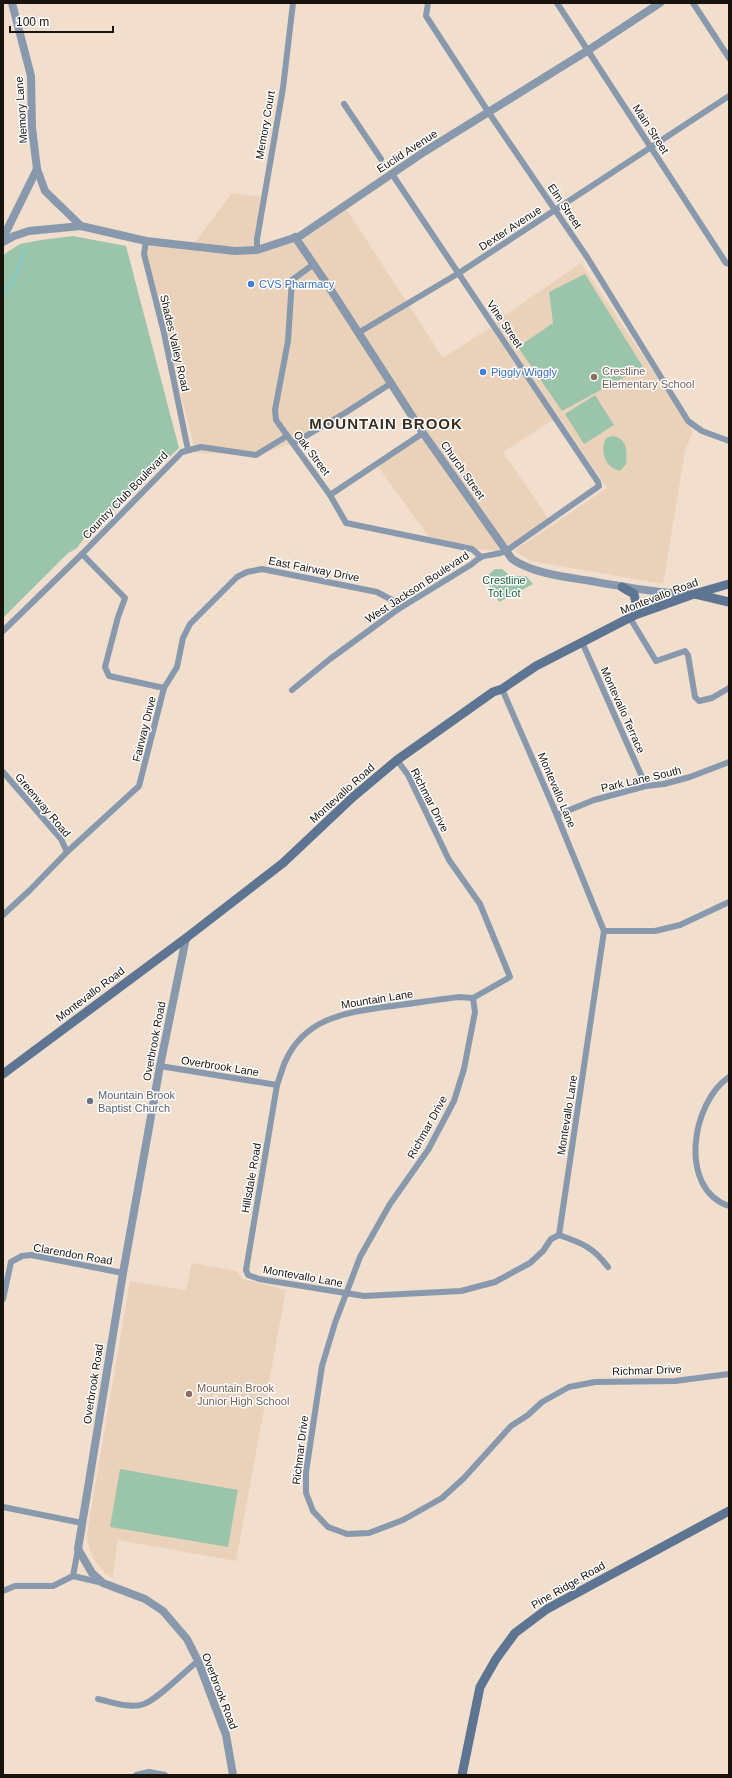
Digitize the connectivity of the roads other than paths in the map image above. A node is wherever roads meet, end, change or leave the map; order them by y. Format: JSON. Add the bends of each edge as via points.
{"nodes":[{"id":1,"x":12,"y":3,"type":"edge"},
{"id":2,"x":293,"y":3,"type":"edge"},
{"id":3,"x":428,"y":3,"type":"edge"},
{"id":4,"x":556,"y":3,"type":"edge"},
{"id":5,"x":660,"y":3,"type":"edge"},
{"id":6,"x":693,"y":3,"type":"edge"},
{"id":7,"x":587,"y":51,"type":"junction"},
{"id":8,"x":729,"y":58,"type":"edge"},
{"id":9,"x":729,"y":96,"type":"edge"},
{"id":10,"x":344,"y":104,"type":"dead end"},
{"id":11,"x":489,"y":113,"type":"junction"},
{"id":12,"x":651,"y":147,"type":"junction"},
{"id":13,"x":381,"y":159,"type":"dead end"},
{"id":14,"x":37,"y":169,"type":"junction"},
{"id":15,"x":392,"y":174,"type":"junction"},
{"id":16,"x":556,"y":210,"type":"junction"},
{"id":17,"x":81,"y":226,"type":"junction"},
{"id":18,"x":295,"y":237,"type":"junction"},
{"id":19,"x":3,"y":238,"type":"edge"},
{"id":20,"x":146,"y":241,"type":"junction"},
{"id":21,"x":3,"y":242,"type":"edge"},
{"id":22,"x":257,"y":250,"type":"junction"},
{"id":23,"x":314,"y":264,"type":"junction"},
{"id":24,"x":729,"y":264,"type":"edge"},
{"id":25,"x":459,"y":273,"type":"junction"},
{"id":26,"x":358,"y":333,"type":"junction"},
{"id":27,"x":390,"y":384,"type":"junction"},
{"id":28,"x":423,"y":433,"type":"junction"},
{"id":29,"x":287,"y":436,"type":"junction"},
{"id":30,"x":729,"y":441,"type":"edge"},
{"id":31,"x":294,"y":443,"type":"junction"},
{"id":32,"x":188,"y":450,"type":"junction"},
{"id":33,"x":599,"y":486,"type":"joint"},
{"id":34,"x":330,"y":495,"type":"junction"},
{"id":35,"x":506,"y":551,"type":"junction"},
{"id":36,"x":82,"y":554,"type":"junction"},
{"id":37,"x":480,"y":556,"type":"junction"},
{"id":38,"x":729,"y":584,"type":"edge"},
{"id":39,"x":622,"y":587,"type":"junction"},
{"id":40,"x":694,"y":594,"type":"junction"},
{"id":41,"x":729,"y":602,"type":"edge"},
{"id":42,"x":397,"y":610,"type":"junction"},
{"id":43,"x":633,"y":617,"type":"junction"},
{"id":44,"x":3,"y":631,"type":"edge"},
{"id":45,"x":582,"y":642,"type":"junction"},
{"id":46,"x":164,"y":688,"type":"junction"},
{"id":47,"x":729,"y":688,"type":"edge"},
{"id":48,"x":502,"y":689,"type":"junction"},
{"id":49,"x":292,"y":690,"type":"dead end"},
{"id":50,"x":397,"y":760,"type":"junction"},
{"id":51,"x":729,"y":762,"type":"edge"},
{"id":52,"x":3,"y":772,"type":"edge"},
{"id":53,"x":646,"y":786,"type":"junction"},
{"id":54,"x":557,"y":815,"type":"junction"},
{"id":55,"x":67,"y":852,"type":"junction"},
{"id":56,"x":729,"y":902,"type":"edge"},
{"id":57,"x":3,"y":915,"type":"edge"},
{"id":58,"x":604,"y":931,"type":"junction"},
{"id":59,"x":186,"y":938,"type":"junction"},
{"id":60,"x":510,"y":977,"type":"joint"},
{"id":61,"x":473,"y":998,"type":"junction"},
{"id":62,"x":160,"y":1066,"type":"junction"},
{"id":63,"x":3,"y":1074,"type":"edge"},
{"id":64,"x":729,"y":1077,"type":"edge"},
{"id":65,"x":278,"y":1085,"type":"junction"},
{"id":66,"x":729,"y":1206,"type":"edge"},
{"id":67,"x":559,"y":1234,"type":"junction"},
{"id":68,"x":608,"y":1267,"type":"dead end"},
{"id":69,"x":123,"y":1273,"type":"junction"},
{"id":70,"x":248,"y":1275,"type":"joint"},
{"id":71,"x":345,"y":1294,"type":"junction"},
{"id":72,"x":3,"y":1299,"type":"edge"},
{"id":73,"x":729,"y":1374,"type":"edge"},
{"id":74,"x":3,"y":1507,"type":"edge"},
{"id":75,"x":729,"y":1511,"type":"edge"},
{"id":76,"x":82,"y":1523,"type":"junction"},
{"id":77,"x":78,"y":1549,"type":"junction"},
{"id":78,"x":73,"y":1576,"type":"junction"},
{"id":79,"x":103,"y":1583,"type":"junction"},
{"id":80,"x":3,"y":1591,"type":"edge"},
{"id":81,"x":198,"y":1661,"type":"junction"},
{"id":82,"x":98,"y":1699,"type":"dead end"},
{"id":83,"x":136,"y":1775,"type":"edge"},
{"id":84,"x":165,"y":1775,"type":"edge"},
{"id":85,"x":233,"y":1775,"type":"edge"},
{"id":86,"x":462,"y":1775,"type":"edge"}],
"edges":[{"from":1,"to":14,"type":"street","name":"Memory Lane","via":[[31,76],[32,128]]},
{"from":2,"to":22,"type":"street","name":"Memory Court","via":[[283,88]]},
{"from":3,"to":11,"type":"street","name":"Elm Street","via":[[426,16]]},
{"from":4,"to":7,"type":"street","name":"Main Street"},
{"from":5,"to":7,"type":"street","name":"Euclid Avenue"},
{"from":6,"to":8,"type":"street"},
{"from":7,"to":11,"type":"street","name":"Euclid Avenue"},
{"from":7,"to":12,"type":"street","name":"Main Street"},
{"from":9,"to":12,"type":"street","name":"Dexter Avenue"},
{"from":10,"to":13,"type":"street"},
{"from":11,"to":15,"type":"street","name":"Euclid Avenue"},
{"from":11,"to":16,"type":"street","name":"Elm Street"},
{"from":12,"to":16,"type":"street","name":"Dexter Avenue"},
{"from":12,"to":24,"type":"street","name":"Main Street"},
{"from":14,"to":17,"type":"street","via":[[45,191]]},
{"from":14,"to":19,"type":"street"},
{"from":15,"to":18,"type":"street","name":"Euclid Avenue"},
{"from":15,"to":25,"type":"street","name":"Vine Street"},
{"from":16,"to":25,"type":"street","name":"Dexter Avenue"},
{"from":16,"to":30,"type":"street","name":"Elm Street","via":[[688,421],[702,431]]},
{"from":17,"to":20,"type":"street","name":"Euclid Avenue"},
{"from":17,"to":21,"type":"street","via":[[29,231]]},
{"from":18,"to":22,"type":"street","name":"Euclid Avenue"},
{"from":18,"to":23,"type":"street","name":"Church Street"},
{"from":20,"to":22,"type":"street","name":"Euclid Avenue","via":[[235,251]]},
{"from":20,"to":32,"type":"street","name":"Shades Valley Road","via":[[145,258],[164,333]]},
{"from":23,"to":26,"type":"street","name":"Church Street"},
{"from":23,"to":29,"type":"street","name":"Oak Street","via":[[292,280],[288,341],[275,410],[276,420]]},
{"from":25,"to":26,"type":"street","name":"Dexter Avenue"},
{"from":25,"to":33,"type":"street","name":"Vine Street"},
{"from":26,"to":27,"type":"street","name":"Church Street"},
{"from":27,"to":28,"type":"street","name":"Church Street"},
{"from":27,"to":31,"type":"street"},
{"from":28,"to":34,"type":"street"},
{"from":28,"to":35,"type":"street","name":"Church Street"},
{"from":29,"to":31,"type":"street","name":"Oak Street"},
{"from":29,"to":32,"type":"street","name":"Country Club Boulevard","via":[[256,455],[201,447]]},
{"from":31,"to":34,"type":"street","name":"Oak Street"},
{"from":32,"to":36,"type":"street","name":"Country Club Boulevard","via":[[175,458]]},
{"from":33,"to":35,"type":"street","name":"West Jackson Boulevard"},
{"from":34,"to":37,"type":"street","name":"Oak Street","via":[[346,523],[472,549]]},
{"from":35,"to":37,"type":"street","name":"West Jackson Boulevard"},
{"from":35,"to":39,"type":"street","name":"Church Street","via":[[512,559],[522,565],[564,577]]},
{"from":36,"to":44,"type":"street","name":"Country Club Boulevard"},
{"from":36,"to":46,"type":"street","name":"Fairway Drive","via":[[126,598],[118,617],[105,667],[109,676]]},
{"from":37,"to":42,"type":"street","name":"West Jackson Boulevard","via":[[472,564]]},
{"from":38,"to":40,"type":"main road","name":"Montevallo Road"},
{"from":39,"to":40,"type":"street","name":"Church Street"},
{"from":39,"to":43,"type":"main road","via":[[634,594],[637,606]]},
{"from":40,"to":41,"type":"main road"},
{"from":40,"to":43,"type":"main road","name":"Montevallo Road"},
{"from":42,"to":46,"type":"street","name":"East Fairway Drive","via":[[392,600],[377,592],[262,569],[247,572],[222,590],[190,624],[183,638],[177,668]]},
{"from":42,"to":49,"type":"street","name":"West Jackson Boulevard"},
{"from":43,"to":45,"type":"main road","name":"Montevallo Road"},
{"from":43,"to":47,"type":"street","via":[[656,662],[685,651],[688,655],[694,697],[699,701],[712,698]]},
{"from":45,"to":48,"type":"main road","name":"Montevallo Road","via":[[536,666]]},
{"from":45,"to":53,"type":"street","name":"Montevallo Terrace"},
{"from":46,"to":55,"type":"street","name":"Fairway Drive","via":[[139,786]]},
{"from":48,"to":50,"type":"main road","name":"Montevallo Road","via":[[493,692]]},
{"from":48,"to":54,"type":"street","name":"Montevallo Lane"},
{"from":50,"to":59,"type":"main road","name":"Montevallo Road","via":[[353,796],[283,863]]},
{"from":50,"to":60,"type":"street","name":"Richmar Drive","via":[[408,775],[449,860],[480,904]]},
{"from":51,"to":53,"type":"street","name":"Park Lane South","via":[[690,777]]},
{"from":52,"to":55,"type":"street","name":"Greenway Road","via":[[61,839]]},
{"from":53,"to":54,"type":"street","name":"Park Lane South","via":[[594,800]]},
{"from":54,"to":58,"type":"street","name":"Montevallo Lane"},
{"from":55,"to":57,"type":"street","name":"Fairway Drive"},
{"from":56,"to":58,"type":"street","via":[[680,925],[655,931]]},
{"from":58,"to":67,"type":"street","name":"Montevallo Lane"},
{"from":59,"to":62,"type":"street","name":"Overbrook Road"},
{"from":59,"to":63,"type":"main road","name":"Montevallo Road"},
{"from":60,"to":61,"type":"street","name":"Mountain Lane"},
{"from":61,"to":65,"type":"street","name":"Mountain Lane","via":[[451,998],[358,1011],[330,1018],[299,1040],[285,1061]]},
{"from":61,"to":71,"type":"street","name":"Richmar Drive","via":[[475,1012],[464,1069],[454,1101],[428,1150],[390,1204],[360,1257]]},
{"from":62,"to":65,"type":"street","name":"Overbrook Lane"},
{"from":62,"to":69,"type":"street","name":"Overbrook Road"},
{"from":64,"to":66,"type":"street","via":[[706,1103],[698,1121],[695,1139],[695,1159],[703,1184],[715,1199]]},
{"from":65,"to":70,"type":"street","name":"Hillsdale Road","via":[[246,1261]]},
{"from":67,"to":68,"type":"street","via":[[584,1244],[598,1254]]},
{"from":67,"to":71,"type":"street","name":"Montevallo Lane","via":[[551,1239],[530,1263],[495,1282],[461,1291],[364,1296]]},
{"from":69,"to":72,"type":"street","name":"Clarendon Road","via":[[31,1255],[22,1256],[11,1262]]},
{"from":69,"to":76,"type":"street","name":"Overbrook Road"},
{"from":70,"to":71,"type":"street","name":"Montevallo Lane"},
{"from":71,"to":73,"type":"street","name":"Richmar Drive","via":[[322,1366],[306,1472],[306,1493],[313,1511],[328,1528],[347,1534],[369,1533],[403,1520],[442,1498],[464,1478],[511,1426],[542,1402],[569,1387],[595,1382],[675,1381]]},
{"from":74,"to":76,"type":"street"},
{"from":75,"to":86,"type":"main road","name":"Pine Ridge Road","via":[[547,1609],[515,1633],[480,1687]]},
{"from":76,"to":77,"type":"street","name":"Overbrook Road"},
{"from":77,"to":78,"type":"street"},
{"from":77,"to":79,"type":"street","name":"Overbrook Road","via":[[92,1573]]},
{"from":78,"to":79,"type":"street"},
{"from":78,"to":80,"type":"street","via":[[52,1586],[15,1586]]},
{"from":79,"to":81,"type":"street","name":"Overbrook Road","via":[[145,1599],[162,1611],[187,1639]]},
{"from":81,"to":82,"type":"street","via":[[158,1695],[143,1704],[125,1705]]},
{"from":81,"to":85,"type":"street","name":"Overbrook Road","via":[[226,1735]]},
{"from":83,"to":84,"type":"street","via":[[149,1772]]}]}
